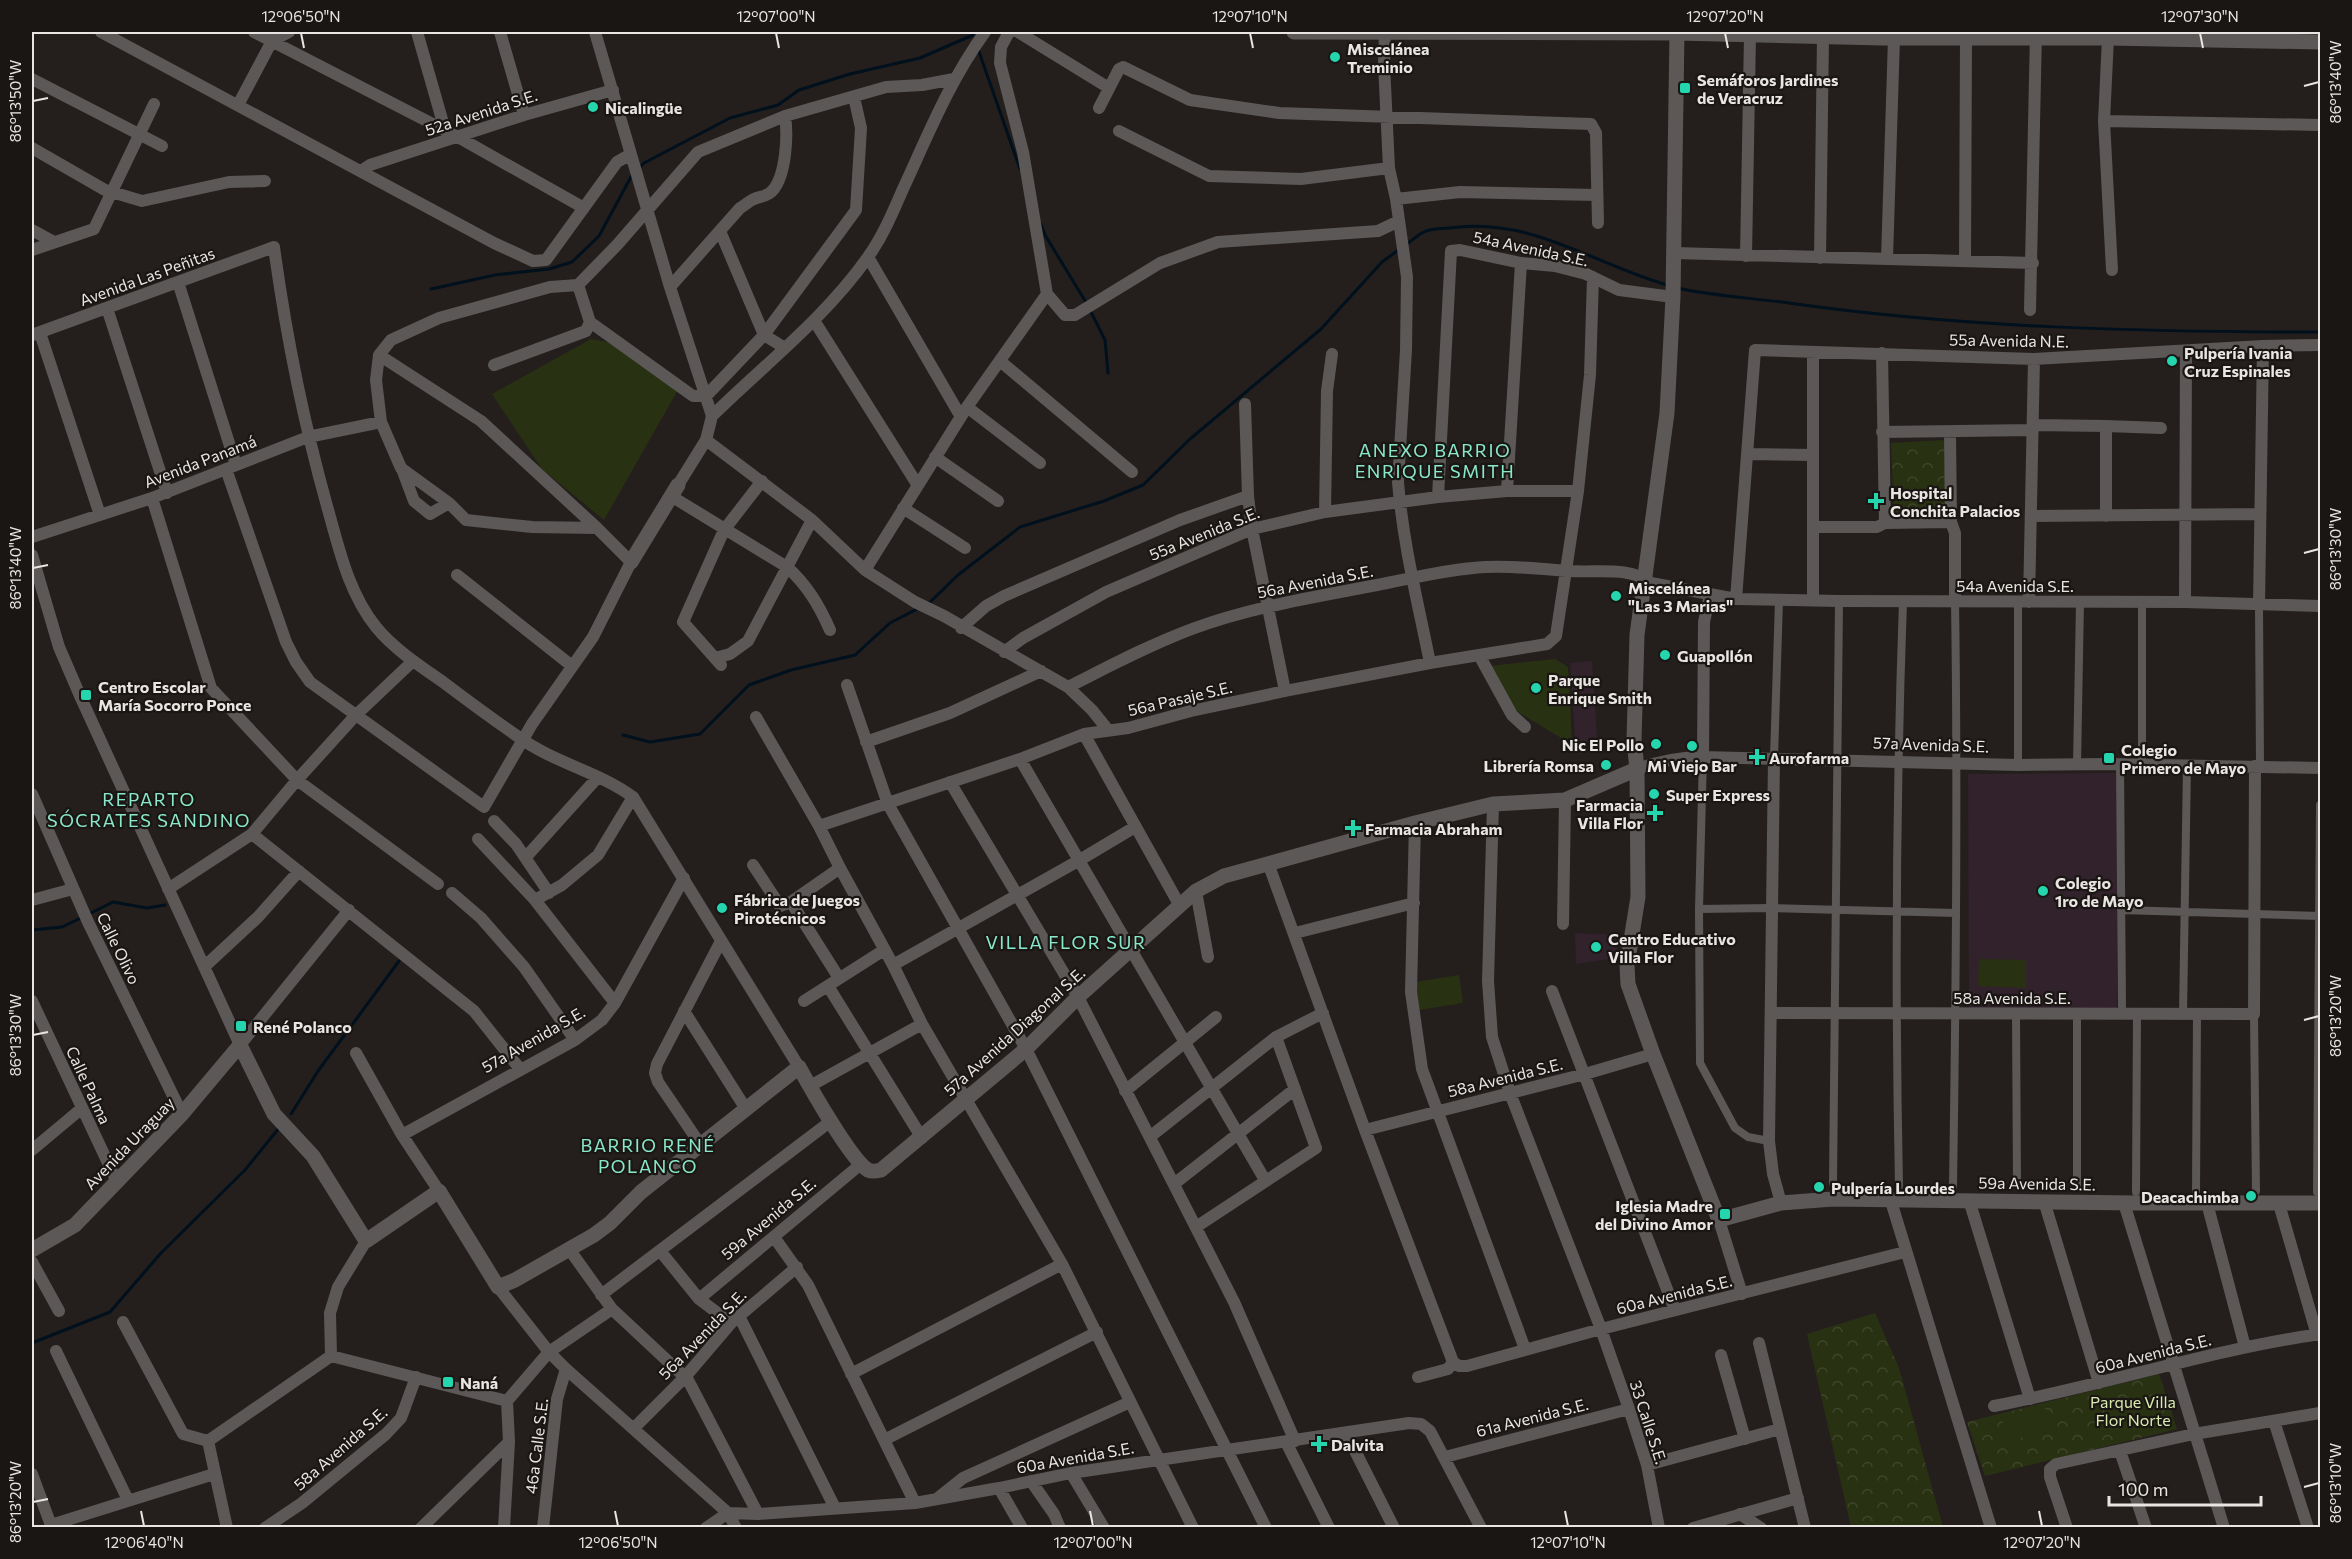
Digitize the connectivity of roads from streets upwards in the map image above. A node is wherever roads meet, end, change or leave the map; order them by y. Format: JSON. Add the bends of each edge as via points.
{"nodes":[{"id":1,"x":255,"y":32,"type":"edge"},
{"id":2,"x":289,"y":32,"type":"edge"},
{"id":3,"x":417,"y":32,"type":"edge"},
{"id":4,"x":500,"y":32,"type":"edge"},
{"id":5,"x":596,"y":32,"type":"edge"},
{"id":6,"x":985,"y":32,"type":"edge"},
{"id":7,"x":1009,"y":32,"type":"edge"},
{"id":8,"x":1018,"y":32,"type":"edge"},
{"id":9,"x":1294,"y":32,"type":"edge"},
{"id":10,"x":1316,"y":32,"type":"edge"},
{"id":11,"x":1385,"y":32,"type":"edge"},
{"id":12,"x":1677,"y":32,"type":"edge"},
{"id":13,"x":107,"y":33,"type":"edge"},
{"id":14,"x":1750,"y":34,"type":"junction"},
{"id":15,"x":2036,"y":35,"type":"edge"},
{"id":16,"x":2294,"y":36,"type":"edge"},
{"id":17,"x":1823,"y":37,"type":"junction"},
{"id":18,"x":1894,"y":38,"type":"junction"},
{"id":19,"x":1965,"y":38,"type":"junction"},
{"id":20,"x":2108,"y":38,"type":"junction"},
{"id":21,"x":272,"y":41,"type":"junction"},
{"id":22,"x":2320,"y":42,"type":"edge"},
{"id":23,"x":32,"y":79,"type":"edge"},
{"id":24,"x":954,"y":79,"type":"junction"},
{"id":25,"x":1109,"y":88,"type":"junction"},
{"id":26,"x":613,"y":90,"type":"junction"},
{"id":27,"x":854,"y":97,"type":"junction"},
{"id":28,"x":154,"y":104,"type":"dead end"},
{"id":29,"x":238,"y":105,"type":"junction"},
{"id":30,"x":1098,"y":108,"type":"dead end"},
{"id":31,"x":524,"y":115,"type":"junction"},
{"id":32,"x":785,"y":116,"type":"junction"},
{"id":33,"x":1387,"y":116,"type":"junction"},
{"id":34,"x":2104,"y":121,"type":"junction"},
{"id":35,"x":2320,"y":125,"type":"edge"},
{"id":36,"x":445,"y":130,"type":"junction"},
{"id":37,"x":1119,"y":131,"type":"dead end"},
{"id":38,"x":139,"y":135,"type":"junction"},
{"id":39,"x":458,"y":137,"type":"junction"},
{"id":40,"x":162,"y":146,"type":"dead end"},
{"id":41,"x":32,"y":148,"type":"edge"},
{"id":42,"x":634,"y":165,"type":"junction"},
{"id":43,"x":1389,"y":168,"type":"junction"},
{"id":44,"x":361,"y":171,"type":"junction"},
{"id":45,"x":265,"y":181,"type":"dead end"},
{"id":46,"x":112,"y":192,"type":"junction"},
{"id":47,"x":1597,"y":195,"type":"junction"},
{"id":48,"x":1396,"y":199,"type":"junction"},
{"id":49,"x":584,"y":208,"type":"junction"},
{"id":50,"x":647,"y":209,"type":"junction"},
{"id":51,"x":1399,"y":224,"type":"junction"},
{"id":52,"x":1598,"y":224,"type":"dead end"},
{"id":53,"x":32,"y":230,"type":"edge"},
{"id":54,"x":720,"y":231,"type":"junction"},
{"id":55,"x":54,"y":242,"type":"junction"},
{"id":56,"x":32,"y":250,"type":"edge"},
{"id":57,"x":1675,"y":253,"type":"junction"},
{"id":58,"x":1746,"y":256,"type":"junction"},
{"id":59,"x":868,"y":257,"type":"junction"},
{"id":60,"x":1821,"y":258,"type":"junction"},
{"id":61,"x":1887,"y":259,"type":"junction"},
{"id":62,"x":1965,"y":261,"type":"junction"},
{"id":63,"x":1521,"y":263,"type":"junction"},
{"id":64,"x":2033,"y":263,"type":"junction"},
{"id":65,"x":2112,"y":270,"type":"dead end"},
{"id":66,"x":1593,"y":277,"type":"junction"},
{"id":67,"x":178,"y":282,"type":"junction"},
{"id":68,"x":579,"y":285,"type":"junction"},
{"id":69,"x":670,"y":287,"type":"junction"},
{"id":70,"x":1673,"y":290,"type":"junction"},
{"id":71,"x":1047,"y":294,"type":"junction"},
{"id":72,"x":107,"y":308,"type":"junction"},
{"id":73,"x":2030,"y":310,"type":"dead end"},
{"id":74,"x":815,"y":321,"type":"junction"},
{"id":75,"x":590,"y":322,"type":"junction"},
{"id":76,"x":36,"y":334,"type":"edge"},
{"id":77,"x":764,"y":335,"type":"junction"},
{"id":78,"x":2320,"y":345,"type":"edge"},
{"id":79,"x":2263,"y":346,"type":"junction"},
{"id":80,"x":785,"y":348,"type":"junction"},
{"id":81,"x":2186,"y":351,"type":"junction"},
{"id":82,"x":1813,"y":352,"type":"junction"},
{"id":83,"x":1882,"y":353,"type":"junction"},
{"id":84,"x":1332,"y":354,"type":"dead end"},
{"id":85,"x":379,"y":355,"type":"junction"},
{"id":86,"x":2034,"y":359,"type":"junction"},
{"id":87,"x":1000,"y":361,"type":"junction"},
{"id":88,"x":494,"y":365,"type":"dead end"},
{"id":89,"x":706,"y":396,"type":"junction"},
{"id":90,"x":1245,"y":404,"type":"dead end"},
{"id":91,"x":964,"y":412,"type":"junction"},
{"id":92,"x":712,"y":416,"type":"junction"},
{"id":93,"x":381,"y":422,"type":"junction"},
{"id":94,"x":2106,"y":426,"type":"junction"},
{"id":95,"x":2033,"y":428,"type":"junction"},
{"id":96,"x":2162,"y":428,"type":"dead end"},
{"id":97,"x":1882,"y":432,"type":"junction"},
{"id":98,"x":1950,"y":432,"type":"junction"},
{"id":99,"x":308,"y":437,"type":"junction"},
{"id":100,"x":706,"y":440,"type":"junction"},
{"id":101,"x":1748,"y":454,"type":"junction"},
{"id":102,"x":1813,"y":455,"type":"junction"},
{"id":103,"x":935,"y":457,"type":"junction"},
{"id":104,"x":1040,"y":463,"type":"dead end"},
{"id":105,"x":231,"y":467,"type":"junction"},
{"id":106,"x":401,"y":468,"type":"junction"},
{"id":107,"x":1132,"y":472,"type":"dead end"},
{"id":108,"x":762,"y":481,"type":"junction"},
{"id":109,"x":917,"y":484,"type":"junction"},
{"id":110,"x":674,"y":491,"type":"junction"},
{"id":111,"x":1507,"y":491,"type":"junction"},
{"id":112,"x":1578,"y":491,"type":"junction"},
{"id":113,"x":167,"y":493,"type":"junction"},
{"id":114,"x":1248,"y":496,"type":"junction"},
{"id":115,"x":1438,"y":497,"type":"junction"},
{"id":116,"x":152,"y":498,"type":"junction"},
{"id":117,"x":998,"y":501,"type":"dead end"},
{"id":118,"x":449,"y":503,"type":"junction"},
{"id":119,"x":1400,"y":504,"type":"junction"},
{"id":120,"x":903,"y":508,"type":"junction"},
{"id":121,"x":1325,"y":512,"type":"junction"},
{"id":122,"x":2260,"y":514,"type":"junction"},
{"id":123,"x":100,"y":515,"type":"junction"},
{"id":124,"x":2031,"y":516,"type":"junction"},
{"id":125,"x":2106,"y":516,"type":"junction"},
{"id":126,"x":2186,"y":516,"type":"junction"},
{"id":127,"x":812,"y":520,"type":"junction"},
{"id":128,"x":1951,"y":522,"type":"junction"},
{"id":129,"x":1885,"y":524,"type":"junction"},
{"id":130,"x":1813,"y":527,"type":"junction"},
{"id":131,"x":597,"y":528,"type":"junction"},
{"id":132,"x":1252,"y":529,"type":"junction"},
{"id":133,"x":724,"y":530,"type":"junction"},
{"id":134,"x":32,"y":537,"type":"edge"},
{"id":135,"x":965,"y":548,"type":"dead end"},
{"id":136,"x":32,"y":555,"type":"edge"},
{"id":137,"x":631,"y":562,"type":"junction"},
{"id":138,"x":787,"y":567,"type":"junction"},
{"id":139,"x":865,"y":570,"type":"junction"},
{"id":140,"x":1566,"y":571,"type":"junction"},
{"id":141,"x":457,"y":575,"type":"dead end"},
{"id":142,"x":1413,"y":578,"type":"junction"},
{"id":143,"x":1647,"y":582,"type":"junction"},
{"id":144,"x":1710,"y":595,"type":"junction"},
{"id":145,"x":1736,"y":599,"type":"junction"},
{"id":146,"x":1779,"y":600,"type":"junction"},
{"id":147,"x":1813,"y":600,"type":"junction"},
{"id":148,"x":1839,"y":601,"type":"junction"},
{"id":149,"x":1903,"y":601,"type":"junction"},
{"id":150,"x":1955,"y":601,"type":"junction"},
{"id":151,"x":2024,"y":602,"type":"junction"},
{"id":152,"x":2080,"y":602,"type":"junction"},
{"id":153,"x":2142,"y":602,"type":"junction"},
{"id":154,"x":2185,"y":602,"type":"junction"},
{"id":155,"x":2259,"y":605,"type":"junction"},
{"id":156,"x":1266,"y":606,"type":"junction"},
{"id":157,"x":2320,"y":606,"type":"edge"},
{"id":158,"x":962,"y":627,"type":"junction"},
{"id":159,"x":830,"y":630,"type":"dead end"},
{"id":160,"x":1004,"y":652,"type":"junction"},
{"id":161,"x":1479,"y":656,"type":"junction"},
{"id":162,"x":413,"y":661,"type":"junction"},
{"id":163,"x":1430,"y":663,"type":"junction"},
{"id":164,"x":572,"y":666,"type":"junction"},
{"id":165,"x":1041,"y":671,"type":"junction"},
{"id":166,"x":847,"y":685,"type":"dead end"},
{"id":167,"x":1068,"y":687,"type":"junction"},
{"id":168,"x":1285,"y":691,"type":"junction"},
{"id":169,"x":355,"y":716,"type":"junction"},
{"id":170,"x":756,"y":717,"type":"dead end"},
{"id":171,"x":1525,"y":728,"type":"dead end"},
{"id":172,"x":1108,"y":730,"type":"junction"},
{"id":173,"x":1084,"y":734,"type":"junction"},
{"id":174,"x":523,"y":740,"type":"junction"},
{"id":175,"x":866,"y":742,"type":"junction"},
{"id":176,"x":1703,"y":757,"type":"junction"},
{"id":177,"x":1774,"y":758,"type":"junction"},
{"id":178,"x":1020,"y":759,"type":"junction"},
{"id":179,"x":1837,"y":760,"type":"junction"},
{"id":180,"x":1897,"y":761,"type":"junction"},
{"id":181,"x":1958,"y":763,"type":"junction"},
{"id":182,"x":2120,"y":764,"type":"junction"},
{"id":183,"x":2142,"y":764,"type":"junction"},
{"id":184,"x":2018,"y":765,"type":"junction"},
{"id":185,"x":2077,"y":765,"type":"junction"},
{"id":186,"x":2187,"y":765,"type":"junction"},
{"id":187,"x":2258,"y":766,"type":"junction"},
{"id":188,"x":2320,"y":768,"type":"edge"},
{"id":189,"x":1637,"y":769,"type":"junction"},
{"id":190,"x":598,"y":777,"type":"junction"},
{"id":191,"x":297,"y":780,"type":"junction"},
{"id":192,"x":950,"y":782,"type":"junction"},
{"id":193,"x":32,"y":794,"type":"edge"},
{"id":194,"x":633,"y":797,"type":"junction"},
{"id":195,"x":1565,"y":800,"type":"junction"},
{"id":196,"x":888,"y":804,"type":"junction"},
{"id":197,"x":1493,"y":804,"type":"junction"},
{"id":198,"x":2320,"y":806,"type":"edge"},
{"id":199,"x":494,"y":821,"type":"dead end"},
{"id":200,"x":1415,"y":823,"type":"junction"},
{"id":201,"x":819,"y":826,"type":"junction"},
{"id":202,"x":1135,"y":826,"type":"junction"},
{"id":203,"x":252,"y":834,"type":"junction"},
{"id":204,"x":478,"y":838,"type":"dead end"},
{"id":205,"x":526,"y":857,"type":"junction"},
{"id":206,"x":1078,"y":861,"type":"junction"},
{"id":207,"x":1268,"y":863,"type":"junction"},
{"id":208,"x":753,"y":865,"type":"dead end"},
{"id":209,"x":840,"y":868,"type":"junction"},
{"id":210,"x":299,"y":871,"type":"junction"},
{"id":211,"x":684,"y":878,"type":"junction"},
{"id":212,"x":438,"y":884,"type":"dead end"},
{"id":213,"x":73,"y":889,"type":"junction"},
{"id":214,"x":168,"y":889,"type":"junction"},
{"id":215,"x":1196,"y":891,"type":"junction"},
{"id":216,"x":452,"y":893,"type":"dead end"},
{"id":217,"x":549,"y":893,"type":"junction"},
{"id":218,"x":1019,"y":894,"type":"junction"},
{"id":219,"x":32,"y":900,"type":"edge"},
{"id":220,"x":535,"y":900,"type":"junction"},
{"id":221,"x":791,"y":902,"type":"junction"},
{"id":222,"x":1414,"y":903,"type":"junction"},
{"id":223,"x":1180,"y":906,"type":"junction"},
{"id":224,"x":1771,"y":908,"type":"junction"},
{"id":225,"x":1699,"y":909,"type":"junction"},
{"id":226,"x":349,"y":910,"type":"junction"},
{"id":227,"x":2121,"y":910,"type":"junction"},
{"id":228,"x":1836,"y":911,"type":"junction"},
{"id":229,"x":2185,"y":911,"type":"junction"},
{"id":230,"x":2255,"y":912,"type":"junction"},
{"id":231,"x":1896,"y":913,"type":"junction"},
{"id":232,"x":1956,"y":913,"type":"junction"},
{"id":233,"x":2320,"y":916,"type":"edge"},
{"id":234,"x":1563,"y":924,"type":"dead end"},
{"id":235,"x":959,"y":928,"type":"junction"},
{"id":236,"x":1295,"y":933,"type":"junction"},
{"id":237,"x":721,"y":941,"type":"junction"},
{"id":238,"x":884,"y":950,"type":"junction"},
{"id":239,"x":1130,"y":950,"type":"junction"},
{"id":240,"x":1208,"y":957,"type":"dead end"},
{"id":241,"x":893,"y":965,"type":"junction"},
{"id":242,"x":204,"y":967,"type":"junction"},
{"id":243,"x":839,"y":978,"type":"junction"},
{"id":244,"x":828,"y":986,"type":"junction"},
{"id":245,"x":1552,"y":992,"type":"dead end"},
{"id":246,"x":1078,"y":996,"type":"junction"},
{"id":247,"x":32,"y":1001,"type":"edge"},
{"id":248,"x":804,"y":1001,"type":"dead end"},
{"id":249,"x":615,"y":1002,"type":"junction"},
{"id":250,"x":2122,"y":1006,"type":"dead end"},
{"id":251,"x":684,"y":1011,"type":"junction"},
{"id":252,"x":1323,"y":1013,"type":"junction"},
{"id":253,"x":1771,"y":1013,"type":"junction"},
{"id":254,"x":1895,"y":1013,"type":"junction"},
{"id":255,"x":1956,"y":1013,"type":"junction"},
{"id":256,"x":1834,"y":1014,"type":"junction"},
{"id":257,"x":2016,"y":1014,"type":"junction"},
{"id":258,"x":2077,"y":1014,"type":"junction"},
{"id":259,"x":2138,"y":1014,"type":"junction"},
{"id":260,"x":2183,"y":1014,"type":"junction"},
{"id":261,"x":2197,"y":1014,"type":"junction"},
{"id":262,"x":2253,"y":1014,"type":"junction"},
{"id":263,"x":34,"y":1017,"type":"edge"},
{"id":264,"x":1216,"y":1017,"type":"dead end"},
{"id":265,"x":922,"y":1024,"type":"junction"},
{"id":266,"x":1276,"y":1037,"type":"junction"},
{"id":267,"x":575,"y":1040,"type":"junction"},
{"id":268,"x":1184,"y":1043,"type":"junction"},
{"id":269,"x":240,"y":1046,"type":"junction"},
{"id":270,"x":1026,"y":1048,"type":"junction"},
{"id":271,"x":356,"y":1053,"type":"dead end"},
{"id":272,"x":869,"y":1054,"type":"junction"},
{"id":273,"x":1653,"y":1054,"type":"junction"},
{"id":274,"x":799,"y":1067,"type":"junction"},
{"id":275,"x":520,"y":1069,"type":"junction"},
{"id":276,"x":1585,"y":1074,"type":"junction"},
{"id":277,"x":810,"y":1086,"type":"junction"},
{"id":278,"x":1210,"y":1088,"type":"junction"},
{"id":279,"x":1295,"y":1089,"type":"junction"},
{"id":280,"x":1125,"y":1091,"type":"junction"},
{"id":281,"x":1510,"y":1093,"type":"junction"},
{"id":282,"x":967,"y":1099,"type":"junction"},
{"id":283,"x":81,"y":1109,"type":"junction"},
{"id":284,"x":746,"y":1109,"type":"junction"},
{"id":285,"x":1436,"y":1111,"type":"junction"},
{"id":286,"x":182,"y":1114,"type":"junction"},
{"id":287,"x":831,"y":1120,"type":"junction"},
{"id":288,"x":1365,"y":1130,"type":"junction"},
{"id":289,"x":1237,"y":1133,"type":"junction"},
{"id":290,"x":402,"y":1135,"type":"junction"},
{"id":291,"x":1150,"y":1136,"type":"junction"},
{"id":292,"x":921,"y":1138,"type":"junction"},
{"id":293,"x":1769,"y":1141,"type":"junction"},
{"id":294,"x":700,"y":1144,"type":"junction"},
{"id":295,"x":32,"y":1150,"type":"edge"},
{"id":296,"x":861,"y":1164,"type":"junction"},
{"id":297,"x":1265,"y":1180,"type":"junction"},
{"id":298,"x":117,"y":1182,"type":"junction"},
{"id":299,"x":1833,"y":1183,"type":"dead end"},
{"id":300,"x":2017,"y":1183,"type":"dead end"},
{"id":301,"x":1174,"y":1184,"type":"junction"},
{"id":302,"x":1953,"y":1186,"type":"dead end"},
{"id":303,"x":2077,"y":1187,"type":"dead end"},
{"id":304,"x":439,"y":1191,"type":"junction"},
{"id":305,"x":2256,"y":1191,"type":"dead end"},
{"id":306,"x":1894,"y":1192,"type":"junction"},
{"id":307,"x":2136,"y":1192,"type":"dead end"},
{"id":308,"x":2319,"y":1197,"type":"edge"},
{"id":309,"x":2201,"y":1199,"type":"junction"},
{"id":310,"x":1969,"y":1200,"type":"junction"},
{"id":311,"x":2043,"y":1202,"type":"junction"},
{"id":312,"x":1781,"y":1203,"type":"junction"},
{"id":313,"x":2124,"y":1203,"type":"junction"},
{"id":314,"x":2278,"y":1204,"type":"junction"},
{"id":315,"x":1719,"y":1220,"type":"junction"},
{"id":316,"x":1196,"y":1227,"type":"junction"},
{"id":317,"x":774,"y":1237,"type":"junction"},
{"id":318,"x":366,"y":1241,"type":"junction"},
{"id":319,"x":569,"y":1249,"type":"junction"},
{"id":320,"x":32,"y":1250,"type":"edge"},
{"id":321,"x":1905,"y":1251,"type":"junction"},
{"id":322,"x":661,"y":1252,"type":"junction"},
{"id":323,"x":32,"y":1262,"type":"edge"},
{"id":324,"x":1062,"y":1264,"type":"junction"},
{"id":325,"x":796,"y":1267,"type":"junction"},
{"id":326,"x":498,"y":1287,"type":"junction"},
{"id":327,"x":1742,"y":1294,"type":"junction"},
{"id":328,"x":601,"y":1295,"type":"junction"},
{"id":329,"x":699,"y":1299,"type":"junction"},
{"id":330,"x":612,"y":1309,"type":"junction"},
{"id":331,"x":1675,"y":1310,"type":"junction"},
{"id":332,"x":59,"y":1311,"type":"dead end"},
{"id":333,"x":735,"y":1319,"type":"junction"},
{"id":334,"x":123,"y":1322,"type":"dead end"},
{"id":335,"x":1600,"y":1329,"type":"junction"},
{"id":336,"x":1096,"y":1332,"type":"junction"},
{"id":337,"x":2319,"y":1334,"type":"edge"},
{"id":338,"x":1759,"y":1343,"type":"dead end"},
{"id":339,"x":2245,"y":1347,"type":"junction"},
{"id":340,"x":1525,"y":1349,"type":"junction"},
{"id":341,"x":56,"y":1351,"type":"dead end"},
{"id":342,"x":549,"y":1352,"type":"junction"},
{"id":343,"x":1721,"y":1355,"type":"dead end"},
{"id":344,"x":332,"y":1356,"type":"junction"},
{"id":345,"x":1453,"y":1362,"type":"junction"},
{"id":346,"x":2172,"y":1365,"type":"junction"},
{"id":347,"x":566,"y":1369,"type":"junction"},
{"id":348,"x":851,"y":1374,"type":"junction"},
{"id":349,"x":416,"y":1377,"type":"junction"},
{"id":350,"x":685,"y":1377,"type":"junction"},
{"id":351,"x":1418,"y":1377,"type":"dead end"},
{"id":352,"x":2099,"y":1383,"type":"junction"},
{"id":353,"x":2030,"y":1399,"type":"junction"},
{"id":354,"x":507,"y":1401,"type":"junction"},
{"id":355,"x":1130,"y":1402,"type":"junction"},
{"id":356,"x":1994,"y":1406,"type":"dead end"},
{"id":357,"x":1629,"y":1409,"type":"junction"},
{"id":358,"x":2320,"y":1413,"type":"edge"},
{"id":359,"x":2274,"y":1421,"type":"junction"},
{"id":360,"x":634,"y":1428,"type":"junction"},
{"id":361,"x":1780,"y":1429,"type":"junction"},
{"id":362,"x":1346,"y":1433,"type":"junction"},
{"id":363,"x":2194,"y":1434,"type":"junction"},
{"id":364,"x":1745,"y":1439,"type":"junction"},
{"id":365,"x":884,"y":1440,"type":"junction"},
{"id":366,"x":208,"y":1441,"type":"junction"},
{"id":367,"x":1291,"y":1441,"type":"junction"},
{"id":368,"x":509,"y":1442,"type":"junction"},
{"id":369,"x":1227,"y":1450,"type":"junction"},
{"id":370,"x":2121,"y":1451,"type":"junction"},
{"id":371,"x":1445,"y":1457,"type":"junction"},
{"id":372,"x":1158,"y":1460,"type":"junction"},
{"id":373,"x":1647,"y":1465,"type":"junction"},
{"id":374,"x":1071,"y":1473,"type":"junction"},
{"id":375,"x":32,"y":1474,"type":"edge"},
{"id":376,"x":214,"y":1474,"type":"junction"},
{"id":377,"x":1031,"y":1481,"type":"junction"},
{"id":378,"x":999,"y":1488,"type":"junction"},
{"id":379,"x":938,"y":1498,"type":"junction"},
{"id":380,"x":1798,"y":1498,"type":"junction"},
{"id":381,"x":128,"y":1500,"type":"junction"},
{"id":382,"x":915,"y":1503,"type":"junction"},
{"id":383,"x":835,"y":1508,"type":"junction"},
{"id":384,"x":728,"y":1513,"type":"junction"},
{"id":385,"x":758,"y":1514,"type":"junction"},
{"id":386,"x":1740,"y":1514,"type":"junction"},
{"id":387,"x":713,"y":1525,"type":"edge"},
{"id":388,"x":51,"y":1526,"type":"edge"},
{"id":389,"x":227,"y":1527,"type":"edge"},
{"id":390,"x":265,"y":1527,"type":"edge"},
{"id":391,"x":421,"y":1527,"type":"edge"},
{"id":392,"x":504,"y":1527,"type":"edge"},
{"id":393,"x":543,"y":1527,"type":"edge"},
{"id":394,"x":736,"y":1527,"type":"edge"},
{"id":395,"x":1022,"y":1527,"type":"edge"},
{"id":396,"x":1060,"y":1527,"type":"edge"},
{"id":397,"x":1104,"y":1527,"type":"edge"},
{"id":398,"x":1193,"y":1527,"type":"edge"},
{"id":399,"x":1266,"y":1527,"type":"edge"},
{"id":400,"x":1329,"y":1527,"type":"edge"},
{"id":401,"x":1394,"y":1527,"type":"edge"},
{"id":402,"x":1480,"y":1527,"type":"edge"},
{"id":403,"x":1659,"y":1527,"type":"edge"},
{"id":404,"x":1694,"y":1527,"type":"edge"},
{"id":405,"x":1761,"y":1527,"type":"edge"},
{"id":406,"x":1805,"y":1527,"type":"edge"},
{"id":407,"x":1991,"y":1527,"type":"edge"},
{"id":408,"x":2067,"y":1527,"type":"edge"},
{"id":409,"x":2146,"y":1527,"type":"edge"},
{"id":410,"x":2224,"y":1527,"type":"edge"},
{"id":411,"x":2308,"y":1527,"type":"edge"}],
"edges":[{"from":1,"to":21,"type":"street"},
{"from":2,"to":21,"type":"street"},
{"from":3,"to":36,"type":"street"},
{"from":4,"to":31,"type":"street"},
{"from":5,"to":26,"type":"street"},
{"from":6,"to":24,"type":"street"},
{"from":7,"to":71,"type":"street","via":[[1001,47],[1000,63],[1023,152]]},
{"from":8,"to":25,"type":"street"},
{"from":9,"to":10,"type":"street"},
{"from":10,"to":11,"type":"street"},
{"from":11,"to":12,"type":"street"},
{"from":11,"to":33,"type":"street"},
{"from":12,"to":14,"type":"street"},
{"from":12,"to":57,"type":"street"},
{"from":13,"to":29,"type":"street"},
{"from":14,"to":17,"type":"street"},
{"from":14,"to":58,"type":"street"},
{"from":15,"to":19,"type":"street"},
{"from":15,"to":20,"type":"street"},
{"from":15,"to":64,"type":"street"},
{"from":16,"to":20,"type":"street"},
{"from":16,"to":22,"type":"street"},
{"from":17,"to":18,"type":"street"},
{"from":17,"to":60,"type":"street"},
{"from":18,"to":19,"type":"street"},
{"from":18,"to":61,"type":"street"},
{"from":19,"to":62,"type":"street"},
{"from":20,"to":34,"type":"street"},
{"from":21,"to":29,"type":"street"},
{"from":21,"to":36,"type":"street"},
{"from":23,"to":38,"type":"street"},
{"from":24,"to":27,"type":"street","via":[[886,87]]},
{"from":24,"to":59,"type":"street"},
{"from":25,"to":30,"type":"street"},
{"from":25,"to":33,"type":"street","via":[[1123,67],[1190,100],[1279,113]]},
{"from":26,"to":31,"type":"street","name":"52a Avenida S.E."},
{"from":26,"to":42,"type":"street"},
{"from":27,"to":32,"type":"street"},
{"from":27,"to":77,"type":"street","via":[[861,128],[856,210]]},
{"from":28,"to":38,"type":"street"},
{"from":29,"to":44,"type":"street"},
{"from":31,"to":39,"type":"street","name":"52a Avenida S.E."},
{"from":32,"to":50,"type":"street","via":[[698,152]]},
{"from":32,"to":54,"type":"street","via":[[785,156],[775,188],[740,208]]},
{"from":33,"to":43,"type":"street"},
{"from":33,"to":47,"type":"street","via":[[1591,124],[1596,133]]},
{"from":34,"to":35,"type":"street"},
{"from":34,"to":65,"type":"street"},
{"from":36,"to":39,"type":"street"},
{"from":37,"to":43,"type":"street","via":[[1209,176],[1300,180]]},
{"from":38,"to":40,"type":"street"},
{"from":38,"to":46,"type":"street"},
{"from":39,"to":44,"type":"street","name":"52a Avenida S.E."},
{"from":39,"to":49,"type":"street"},
{"from":41,"to":46,"type":"street"},
{"from":42,"to":49,"type":"street","via":[[617,162]]},
{"from":42,"to":50,"type":"street"},
{"from":43,"to":48,"type":"street"},
{"from":44,"to":49,"type":"street","via":[[533,261],[546,260]]},
{"from":45,"to":46,"type":"street","via":[[229,182],[142,201]]},
{"from":46,"to":55,"type":"street","via":[[94,229]]},
{"from":47,"to":48,"type":"street","via":[[1460,192]]},
{"from":47,"to":52,"type":"street"},
{"from":48,"to":51,"type":"street"},
{"from":50,"to":68,"type":"street"},
{"from":50,"to":69,"type":"street"},
{"from":51,"to":71,"type":"street","via":[[1378,231],[1218,242],[1160,263],[1075,315],[1065,315]]},
{"from":51,"to":119,"type":"street","via":[[1407,277]]},
{"from":53,"to":55,"type":"street"},
{"from":54,"to":69,"type":"street"},
{"from":54,"to":77,"type":"street"},
{"from":55,"to":56,"type":"street"},
{"from":57,"to":58,"type":"street"},
{"from":57,"to":70,"type":"street"},
{"from":58,"to":60,"type":"street"},
{"from":59,"to":74,"type":"street"},
{"from":59,"to":91,"type":"street"},
{"from":60,"to":61,"type":"street"},
{"from":61,"to":62,"type":"street"},
{"from":62,"to":64,"type":"street"},
{"from":63,"to":66,"type":"street","name":"54a Avenida S.E.","via":[[1555,266]]},
{"from":63,"to":111,"type":"street"},
{"from":63,"to":115,"type":"street","name":"54a Avenida S.E.","via":[[1451,251]]},
{"from":64,"to":73,"type":"street"},
{"from":66,"to":70,"type":"street","name":"54a Avenida S.E.","via":[[1619,290]]},
{"from":66,"to":112,"type":"street","via":[[1590,375]]},
{"from":67,"to":72,"type":"street","name":"Avenida Las Peñitas"},
{"from":67,"to":99,"type":"street","name":"Avenida Las Peñitas","via":[[274,248],[284,324]]},
{"from":67,"to":105,"type":"street"},
{"from":68,"to":75,"type":"street"},
{"from":68,"to":85,"type":"street","via":[[550,287],[439,318],[391,340]]},
{"from":69,"to":89,"type":"street"},
{"from":70,"to":143,"type":"street","via":[[1667,412]]},
{"from":71,"to":87,"type":"street"},
{"from":72,"to":76,"type":"street","name":"Avenida Las Peñitas"},
{"from":72,"to":113,"type":"street"},
{"from":74,"to":80,"type":"street"},
{"from":74,"to":109,"type":"street"},
{"from":75,"to":88,"type":"street","via":[[585,332]]},
{"from":75,"to":89,"type":"street","via":[[693,396]]},
{"from":76,"to":123,"type":"street"},
{"from":77,"to":80,"type":"street"},
{"from":77,"to":89,"type":"street"},
{"from":78,"to":79,"type":"street","name":"55a Avenida N.E."},
{"from":79,"to":81,"type":"street","name":"55a Avenida N.E."},
{"from":79,"to":122,"type":"street"},
{"from":80,"to":92,"type":"street"},
{"from":81,"to":86,"type":"street","name":"55a Avenida N.E."},
{"from":81,"to":126,"type":"street"},
{"from":82,"to":83,"type":"street","name":"55a Avenida N.E."},
{"from":82,"to":101,"type":"street","name":"55a Avenida N.E.","via":[[1755,350]]},
{"from":82,"to":102,"type":"street"},
{"from":83,"to":86,"type":"street","name":"55a Avenida N.E."},
{"from":83,"to":97,"type":"street"},
{"from":84,"to":121,"type":"street","via":[[1327,391]]},
{"from":85,"to":93,"type":"street","via":[[376,380]]},
{"from":85,"to":131,"type":"street","via":[[481,421]]},
{"from":86,"to":95,"type":"street"},
{"from":87,"to":91,"type":"street"},
{"from":87,"to":107,"type":"street"},
{"from":89,"to":92,"type":"street"},
{"from":90,"to":114,"type":"street"},
{"from":91,"to":103,"type":"street"},
{"from":91,"to":104,"type":"street"},
{"from":92,"to":100,"type":"street"},
{"from":93,"to":99,"type":"street","name":"Avenida Panamá"},
{"from":93,"to":106,"type":"street"},
{"from":94,"to":95,"type":"street"},
{"from":94,"to":96,"type":"street"},
{"from":94,"to":125,"type":"street"},
{"from":95,"to":98,"type":"street"},
{"from":95,"to":124,"type":"street"},
{"from":97,"to":98,"type":"street"},
{"from":97,"to":129,"type":"street"},
{"from":98,"to":128,"type":"street"},
{"from":99,"to":105,"type":"street","name":"Avenida Panamá"},
{"from":99,"to":162,"type":"street","via":[[345,568],[360,606],[378,630]]},
{"from":100,"to":108,"type":"street"},
{"from":100,"to":110,"type":"street"},
{"from":101,"to":102,"type":"street"},
{"from":101,"to":145,"type":"street"},
{"from":102,"to":130,"type":"street"},
{"from":103,"to":109,"type":"street"},
{"from":103,"to":117,"type":"street"},
{"from":105,"to":113,"type":"street","name":"Avenida Panamá"},
{"from":105,"to":169,"type":"street","via":[[286,642],[310,682]]},
{"from":106,"to":118,"type":"street"},
{"from":106,"to":118,"type":"street","via":[[414,501],[430,514]]},
{"from":108,"to":127,"type":"street"},
{"from":108,"to":133,"type":"street"},
{"from":109,"to":120,"type":"street"},
{"from":110,"to":133,"type":"street"},
{"from":110,"to":137,"type":"street"},
{"from":111,"to":112,"type":"street","name":"55a Avenida S.E."},
{"from":111,"to":115,"type":"street","name":"55a Avenida S.E."},
{"from":112,"to":140,"type":"street"},
{"from":113,"to":116,"type":"street","name":"Avenida Panamá"},
{"from":114,"to":132,"type":"street"},
{"from":114,"to":158,"type":"street","via":[[1004,596]]},
{"from":115,"to":119,"type":"street","name":"55a Avenida S.E."},
{"from":116,"to":123,"type":"street","name":"Avenida Panamá"},
{"from":116,"to":191,"type":"street","via":[[211,688]]},
{"from":118,"to":131,"type":"street","via":[[466,520]]},
{"from":119,"to":121,"type":"street","name":"55a Avenida S.E."},
{"from":119,"to":142,"type":"street"},
{"from":120,"to":135,"type":"street"},
{"from":120,"to":139,"type":"street"},
{"from":121,"to":132,"type":"street","name":"55a Avenida S.E."},
{"from":122,"to":126,"type":"street"},
{"from":122,"to":155,"type":"street"},
{"from":123,"to":134,"type":"street","name":"Avenida Panamá"},
{"from":124,"to":125,"type":"street"},
{"from":124,"to":151,"type":"street"},
{"from":125,"to":126,"type":"street"},
{"from":126,"to":154,"type":"street"},
{"from":127,"to":138,"type":"street"},
{"from":127,"to":139,"type":"street"},
{"from":128,"to":129,"type":"street"},
{"from":128,"to":150,"type":"street","via":[[1955,533]]},
{"from":129,"to":130,"type":"street"},
{"from":130,"to":147,"type":"street"},
{"from":131,"to":137,"type":"street"},
{"from":132,"to":156,"type":"street"},
{"from":132,"to":160,"type":"street","name":"55a Avenida S.E.","via":[[1106,592]]},
{"from":133,"to":138,"type":"street"},
{"from":133,"to":138,"type":"street","via":[[683,621],[718,662],[748,641]]},
{"from":136,"to":214,"type":"street","via":[[59,647]]},
{"from":137,"to":164,"type":"street","via":[[593,637]]},
{"from":138,"to":159,"type":"street","via":[[816,601]]},
{"from":139,"to":158,"type":"street"},
{"from":140,"to":142,"type":"street","name":"56a Avenida S.E.","via":[[1486,567]]},
{"from":140,"to":143,"type":"street","name":"56a Avenida S.E.","via":[[1584,572],[1594,578]]},
{"from":140,"to":161,"type":"street","name":"56a Pasaje S.E.","via":[[1557,636],[1547,644]]},
{"from":141,"to":164,"type":"street"},
{"from":142,"to":156,"type":"street","name":"56a Avenida S.E."},
{"from":142,"to":163,"type":"street"},
{"from":143,"to":144,"type":"street","name":"56a Avenida S.E."},
{"from":143,"to":189,"type":"street","via":[[1637,635]]},
{"from":144,"to":145,"type":"street","name":"54a Avenida S.E."},
{"from":144,"to":176,"type":"street","via":[[1704,622]]},
{"from":145,"to":146,"type":"street","name":"54a Avenida S.E."},
{"from":146,"to":147,"type":"street","name":"54a Avenida S.E."},
{"from":146,"to":177,"type":"street"},
{"from":147,"to":148,"type":"street","name":"54a Avenida S.E."},
{"from":148,"to":149,"type":"street","name":"54a Avenida S.E."},
{"from":148,"to":179,"type":"street"},
{"from":149,"to":150,"type":"street","name":"54a Avenida S.E."},
{"from":149,"to":180,"type":"street"},
{"from":150,"to":151,"type":"street","name":"54a Avenida S.E."},
{"from":150,"to":181,"type":"street"},
{"from":151,"to":152,"type":"street","name":"54a Avenida S.E."},
{"from":151,"to":184,"type":"street"},
{"from":152,"to":153,"type":"street","name":"54a Avenida S.E."},
{"from":152,"to":185,"type":"street"},
{"from":153,"to":154,"type":"street","name":"54a Avenida S.E."},
{"from":153,"to":183,"type":"street"},
{"from":154,"to":155,"type":"street","name":"54a Avenida S.E."},
{"from":155,"to":157,"type":"street","name":"54a Avenida S.E."},
{"from":155,"to":187,"type":"street"},
{"from":156,"to":167,"type":"street","name":"56a Avenida S.E.","via":[[1192,629]]},
{"from":156,"to":168,"type":"street"},
{"from":158,"to":160,"type":"street"},
{"from":160,"to":165,"type":"street"},
{"from":161,"to":163,"type":"street","name":"56a Pasaje S.E."},
{"from":161,"to":171,"type":"street","via":[[1512,715]]},
{"from":162,"to":169,"type":"street"},
{"from":162,"to":174,"type":"street"},
{"from":163,"to":168,"type":"street","name":"56a Pasaje S.E."},
{"from":164,"to":174,"type":"street"},
{"from":165,"to":167,"type":"street"},
{"from":165,"to":175,"type":"street","via":[[950,713]]},
{"from":166,"to":175,"type":"street"},
{"from":167,"to":172,"type":"street"},
{"from":168,"to":172,"type":"street","name":"56a Pasaje S.E."},
{"from":169,"to":174,"type":"street","via":[[484,807]]},
{"from":169,"to":191,"type":"street"},
{"from":170,"to":201,"type":"street"},
{"from":172,"to":173,"type":"street","name":"56a Pasaje S.E."},
{"from":173,"to":178,"type":"street","name":"56a Pasaje S.E."},
{"from":173,"to":202,"type":"street"},
{"from":174,"to":190,"type":"street"},
{"from":175,"to":196,"type":"street"},
{"from":176,"to":177,"type":"street","name":"57a Avenida S.E."},
{"from":176,"to":189,"type":"street","name":"57a Avenida S.E.","via":[[1680,757]]},
{"from":176,"to":225,"type":"street"},
{"from":177,"to":179,"type":"street","name":"57a Avenida S.E."},
{"from":177,"to":224,"type":"street"},
{"from":178,"to":192,"type":"street","name":"56a Pasaje S.E."},
{"from":178,"to":206,"type":"street"},
{"from":179,"to":180,"type":"street","name":"57a Avenida S.E."},
{"from":179,"to":228,"type":"street"},
{"from":180,"to":181,"type":"street","name":"57a Avenida S.E."},
{"from":180,"to":231,"type":"street"},
{"from":181,"to":184,"type":"street","name":"57a Avenida S.E."},
{"from":181,"to":232,"type":"street"},
{"from":182,"to":183,"type":"street","name":"57a Avenida S.E."},
{"from":182,"to":185,"type":"street","name":"57a Avenida S.E."},
{"from":182,"to":227,"type":"street"},
{"from":183,"to":186,"type":"street","name":"57a Avenida S.E."},
{"from":184,"to":185,"type":"street","name":"57a Avenida S.E."},
{"from":186,"to":187,"type":"street","name":"57a Avenida S.E."},
{"from":186,"to":229,"type":"street"},
{"from":187,"to":188,"type":"street","name":"57a Avenida S.E."},
{"from":187,"to":230,"type":"street"},
{"from":189,"to":195,"type":"street","name":"57a Avenida S.E."},
{"from":189,"to":273,"type":"street","via":[[1638,897],[1627,965],[1628,984]]},
{"from":190,"to":194,"type":"street"},
{"from":190,"to":205,"type":"street"},
{"from":191,"to":203,"type":"street"},
{"from":191,"to":212,"type":"street"},
{"from":192,"to":196,"type":"street","name":"56a Pasaje S.E."},
{"from":192,"to":218,"type":"street"},
{"from":193,"to":213,"type":"street","name":"Calle Olivo"},
{"from":194,"to":211,"type":"street"},
{"from":194,"to":217,"type":"street","via":[[598,855]]},
{"from":195,"to":197,"type":"street","name":"57a Avenida S.E."},
{"from":195,"to":234,"type":"street"},
{"from":196,"to":201,"type":"street","name":"56a Pasaje S.E."},
{"from":196,"to":235,"type":"street"},
{"from":197,"to":200,"type":"street","name":"57a Avenida S.E."},
{"from":197,"to":281,"type":"street","name":"33 Calle S.E.","via":[[1489,1017]]},
{"from":198,"to":233,"type":"street"},
{"from":199,"to":205,"type":"street"},
{"from":200,"to":207,"type":"street","name":"57a Avenida S.E."},
{"from":200,"to":222,"type":"street"},
{"from":201,"to":209,"type":"street"},
{"from":202,"to":206,"type":"street"},
{"from":202,"to":223,"type":"street"},
{"from":203,"to":210,"type":"street"},
{"from":203,"to":214,"type":"street"},
{"from":204,"to":220,"type":"street"},
{"from":205,"to":217,"type":"street"},
{"from":206,"to":218,"type":"street"},
{"from":206,"to":239,"type":"street"},
{"from":207,"to":215,"type":"street","name":"57a Avenida Diagonal S.E.","via":[[1224,876]]},
{"from":207,"to":236,"type":"street"},
{"from":208,"to":221,"type":"street","via":[[780,906]]},
{"from":209,"to":221,"type":"street"},
{"from":209,"to":238,"type":"street"},
{"from":210,"to":226,"type":"street"},
{"from":210,"to":242,"type":"street","via":[[258,917]]},
{"from":211,"to":237,"type":"street"},
{"from":211,"to":249,"type":"street","name":"57a Avenida S.E."},
{"from":213,"to":219,"type":"street"},
{"from":213,"to":286,"type":"street","name":"Calle Olivo"},
{"from":214,"to":242,"type":"street"},
{"from":215,"to":223,"type":"street","name":"57a Avenida Diagonal S.E."},
{"from":215,"to":240,"type":"street"},
{"from":216,"to":267,"type":"street","via":[[481,918],[524,967]]},
{"from":217,"to":220,"type":"street"},
{"from":218,"to":235,"type":"street"},
{"from":218,"to":246,"type":"street"},
{"from":220,"to":249,"type":"street"},
{"from":221,"to":243,"type":"street"},
{"from":222,"to":236,"type":"street"},
{"from":222,"to":285,"type":"street","via":[[1411,992],[1422,1069]]},
{"from":223,"to":239,"type":"street","name":"57a Avenida Diagonal S.E."},
{"from":224,"to":225,"type":"street"},
{"from":224,"to":228,"type":"street"},
{"from":224,"to":253,"type":"street"},
{"from":225,"to":293,"type":"street","via":[[1700,1063],[1735,1128],[1748,1137]]},
{"from":226,"to":269,"type":"street"},
{"from":226,"to":275,"type":"street","via":[[474,1011]]},
{"from":227,"to":229,"type":"street"},
{"from":227,"to":250,"type":"street"},
{"from":228,"to":231,"type":"street"},
{"from":228,"to":256,"type":"street"},
{"from":229,"to":230,"type":"street"},
{"from":229,"to":260,"type":"street"},
{"from":230,"to":233,"type":"street"},
{"from":230,"to":262,"type":"street"},
{"from":231,"to":232,"type":"street"},
{"from":231,"to":254,"type":"street"},
{"from":232,"to":255,"type":"street"},
{"from":233,"to":308,"type":"street"},
{"from":235,"to":241,"type":"street"},
{"from":235,"to":270,"type":"street"},
{"from":236,"to":252,"type":"street"},
{"from":237,"to":251,"type":"street"},
{"from":237,"to":274,"type":"street"},
{"from":238,"to":241,"type":"street"},
{"from":238,"to":243,"type":"street"},
{"from":239,"to":246,"type":"street","name":"57a Avenida Diagonal S.E."},
{"from":239,"to":268,"type":"street"},
{"from":241,"to":265,"type":"street"},
{"from":242,"to":269,"type":"street"},
{"from":243,"to":244,"type":"street"},
{"from":244,"to":248,"type":"street"},
{"from":244,"to":272,"type":"street"},
{"from":245,"to":276,"type":"street"},
{"from":246,"to":270,"type":"street","name":"57a Avenida Diagonal S.E."},
{"from":246,"to":280,"type":"street"},
{"from":247,"to":263,"type":"street","name":"Calle Palma"},
{"from":249,"to":267,"type":"street","name":"57a Avenida S.E.","via":[[602,1020]]},
{"from":251,"to":284,"type":"street"},
{"from":251,"to":294,"type":"street","via":[[655,1072]]},
{"from":252,"to":266,"type":"street"},
{"from":252,"to":288,"type":"street"},
{"from":253,"to":256,"type":"street","name":"58a Avenida S.E."},
{"from":253,"to":293,"type":"street"},
{"from":254,"to":255,"type":"street","name":"58a Avenida S.E."},
{"from":254,"to":256,"type":"street","name":"58a Avenida S.E."},
{"from":254,"to":306,"type":"street"},
{"from":255,"to":257,"type":"street","name":"58a Avenida S.E."},
{"from":255,"to":302,"type":"street"},
{"from":256,"to":299,"type":"street"},
{"from":257,"to":258,"type":"street","name":"58a Avenida S.E."},
{"from":257,"to":300,"type":"street"},
{"from":258,"to":259,"type":"street","name":"58a Avenida S.E."},
{"from":258,"to":303,"type":"street"},
{"from":259,"to":260,"type":"street","name":"58a Avenida S.E."},
{"from":259,"to":307,"type":"street"},
{"from":260,"to":261,"type":"street","name":"58a Avenida S.E."},
{"from":261,"to":262,"type":"street","name":"58a Avenida S.E."},
{"from":261,"to":309,"type":"street"},
{"from":262,"to":305,"type":"street"},
{"from":263,"to":283,"type":"street","name":"Calle Palma"},
{"from":264,"to":268,"type":"street"},
{"from":265,"to":272,"type":"street"},
{"from":265,"to":282,"type":"street"},
{"from":266,"to":278,"type":"street"},
{"from":266,"to":279,"type":"street"},
{"from":267,"to":275,"type":"street","name":"57a Avenida S.E."},
{"from":268,"to":278,"type":"street"},
{"from":268,"to":280,"type":"street"},
{"from":269,"to":286,"type":"street","name":"Avenida Uraguay"},
{"from":269,"to":318,"type":"street","via":[[274,1114],[312,1156]]},
{"from":270,"to":282,"type":"street","name":"57a Avenida Diagonal S.E."},
{"from":270,"to":369,"type":"street"},
{"from":271,"to":290,"type":"street"},
{"from":272,"to":277,"type":"street"},
{"from":272,"to":292,"type":"street"},
{"from":273,"to":276,"type":"street","name":"58a Avenida S.E."},
{"from":273,"to":315,"type":"street"},
{"from":274,"to":277,"type":"street"},
{"from":274,"to":284,"type":"street"},
{"from":275,"to":290,"type":"street","name":"57a Avenida S.E."},
{"from":276,"to":281,"type":"street","name":"58a Avenida S.E."},
{"from":276,"to":331,"type":"street"},
{"from":277,"to":287,"type":"street"},
{"from":278,"to":289,"type":"street"},
{"from":278,"to":291,"type":"street"},
{"from":279,"to":289,"type":"street"},
{"from":279,"to":297,"type":"street","via":[[1316,1148]]},
{"from":280,"to":291,"type":"street"},
{"from":281,"to":285,"type":"street","name":"58a Avenida S.E."},
{"from":281,"to":335,"type":"street","name":"33 Calle S.E."},
{"from":282,"to":292,"type":"street","name":"57a Avenida Diagonal S.E."},
{"from":282,"to":324,"type":"street"},
{"from":283,"to":295,"type":"street"},
{"from":283,"to":298,"type":"street","name":"Calle Palma"},
{"from":284,"to":294,"type":"street"},
{"from":285,"to":288,"type":"street","name":"58a Avenida S.E."},
{"from":285,"to":340,"type":"street"},
{"from":286,"to":298,"type":"street","name":"Avenida Uraguay"},
{"from":287,"to":296,"type":"street"},
{"from":287,"to":322,"type":"street"},
{"from":288,"to":345,"type":"street"},
{"from":289,"to":297,"type":"street"},
{"from":289,"to":301,"type":"street"},
{"from":290,"to":304,"type":"street"},
{"from":291,"to":301,"type":"street"},
{"from":292,"to":296,"type":"street","name":"57a Avenida Diagonal S.E.","via":[[892,1164],[875,1172]]},
{"from":293,"to":312,"type":"street"},
{"from":294,"to":319,"type":"street","via":[[610,1223]]},
{"from":296,"to":317,"type":"street","name":"59a Avenida S.E."},
{"from":297,"to":316,"type":"street"},
{"from":298,"to":320,"type":"street","name":"Avenida Uraguay","via":[[75,1225]]},
{"from":301,"to":316,"type":"street"},
{"from":304,"to":318,"type":"street"},
{"from":304,"to":326,"type":"street"},
{"from":306,"to":310,"type":"street","name":"59a Avenida S.E."},
{"from":306,"to":312,"type":"street","name":"59a Avenida S.E."},
{"from":306,"to":321,"type":"street"},
{"from":308,"to":314,"type":"street","name":"59a Avenida S.E."},
{"from":309,"to":313,"type":"street","name":"59a Avenida S.E."},
{"from":309,"to":314,"type":"street","name":"59a Avenida S.E."},
{"from":309,"to":339,"type":"street"},
{"from":310,"to":311,"type":"street","name":"59a Avenida S.E."},
{"from":310,"to":353,"type":"street"},
{"from":311,"to":313,"type":"street","name":"59a Avenida S.E."},
{"from":311,"to":352,"type":"street"},
{"from":312,"to":315,"type":"street","name":"59a Avenida S.E."},
{"from":313,"to":346,"type":"street"},
{"from":314,"to":337,"type":"street"},
{"from":315,"to":327,"type":"street"},
{"from":316,"to":367,"type":"street","via":[[1234,1302]]},
{"from":317,"to":325,"type":"street"},
{"from":317,"to":329,"type":"street","name":"59a Avenida S.E."},
{"from":318,"to":344,"type":"street","via":[[339,1287],[330,1313]]},
{"from":319,"to":326,"type":"street"},
{"from":319,"to":328,"type":"street"},
{"from":321,"to":327,"type":"street","name":"60a Avenida S.E."},
{"from":321,"to":407,"type":"street"},
{"from":322,"to":328,"type":"street"},
{"from":322,"to":329,"type":"street"},
{"from":323,"to":332,"type":"street"},
{"from":324,"to":336,"type":"street"},
{"from":324,"to":348,"type":"street"},
{"from":325,"to":333,"type":"street","name":"56a Avenida S.E."},
{"from":325,"to":348,"type":"street"},
{"from":326,"to":342,"type":"street"},
{"from":327,"to":331,"type":"street","name":"60a Avenida S.E."},
{"from":328,"to":330,"type":"street"},
{"from":329,"to":333,"type":"street"},
{"from":330,"to":342,"type":"street"},
{"from":330,"to":350,"type":"street"},
{"from":331,"to":335,"type":"street","name":"60a Avenida S.E."},
{"from":333,"to":350,"type":"street","name":"56a Avenida S.E."},
{"from":333,"to":383,"type":"street"},
{"from":334,"to":366,"type":"street","via":[[183,1434]]},
{"from":335,"to":340,"type":"street","name":"60a Avenida S.E."},
{"from":335,"to":357,"type":"street","name":"33 Calle S.E."},
{"from":336,"to":355,"type":"street"},
{"from":336,"to":365,"type":"street"},
{"from":337,"to":339,"type":"street","name":"60a Avenida S.E."},
{"from":338,"to":361,"type":"street"},
{"from":339,"to":346,"type":"street","name":"60a Avenida S.E."},
{"from":340,"to":345,"type":"street","name":"60a Avenida S.E.","via":[[1467,1366]]},
{"from":341,"to":381,"type":"street"},
{"from":342,"to":347,"type":"street"},
{"from":342,"to":354,"type":"street"},
{"from":343,"to":364,"type":"street"},
{"from":344,"to":349,"type":"street"},
{"from":344,"to":366,"type":"street"},
{"from":345,"to":351,"type":"street","via":[[1448,1369]]},
{"from":346,"to":352,"type":"street","name":"60a Avenida S.E."},
{"from":346,"to":363,"type":"street"},
{"from":347,"to":360,"type":"street"},
{"from":347,"to":393,"type":"street","name":"46a Calle S.E.","via":[[557,1399]]},
{"from":348,"to":365,"type":"street"},
{"from":349,"to":354,"type":"street"},
{"from":349,"to":390,"type":"street","name":"58a Avenida S.E.","via":[[401,1418],[386,1434],[302,1503]]},
{"from":350,"to":360,"type":"street","name":"56a Avenida S.E."},
{"from":350,"to":385,"type":"street"},
{"from":352,"to":353,"type":"street","name":"60a Avenida S.E."},
{"from":353,"to":356,"type":"street","name":"60a Avenida S.E."},
{"from":354,"to":368,"type":"street"},
{"from":355,"to":372,"type":"street"},
{"from":355,"to":379,"type":"street","via":[[963,1478]]},
{"from":357,"to":371,"type":"street","name":"61a Avenida S.E."},
{"from":357,"to":373,"type":"street","name":"33 Calle S.E."},
{"from":358,"to":359,"type":"street"},
{"from":359,"to":363,"type":"street"},
{"from":359,"to":411,"type":"street"},
{"from":360,"to":384,"type":"street"},
{"from":361,"to":364,"type":"street"},
{"from":361,"to":380,"type":"street"},
{"from":362,"to":367,"type":"street","name":"60a Avenida S.E."},
{"from":362,"to":371,"type":"street","name":"60a Avenida S.E.","via":[[1421,1424],[1430,1431]]},
{"from":362,"to":401,"type":"street"},
{"from":363,"to":370,"type":"street"},
{"from":363,"to":410,"type":"street"},
{"from":364,"to":373,"type":"street"},
{"from":365,"to":382,"type":"street"},
{"from":366,"to":376,"type":"street"},
{"from":367,"to":369,"type":"street","name":"60a Avenida S.E."},
{"from":367,"to":400,"type":"street"},
{"from":368,"to":391,"type":"street"},
{"from":368,"to":392,"type":"street"},
{"from":369,"to":372,"type":"street","name":"60a Avenida S.E."},
{"from":369,"to":399,"type":"street"},
{"from":370,"to":408,"type":"street","via":[[2056,1464],[2050,1469]]},
{"from":370,"to":409,"type":"street"},
{"from":371,"to":402,"type":"street"},
{"from":372,"to":374,"type":"street","name":"60a Avenida S.E."},
{"from":372,"to":398,"type":"street"},
{"from":373,"to":403,"type":"street","name":"33 Calle S.E."},
{"from":374,"to":377,"type":"street","name":"60a Avenida S.E."},
{"from":374,"to":397,"type":"street"},
{"from":375,"to":388,"type":"street"},
{"from":376,"to":381,"type":"street"},
{"from":376,"to":389,"type":"street"},
{"from":377,"to":378,"type":"street","name":"60a Avenida S.E."},
{"from":377,"to":396,"type":"street"},
{"from":378,"to":379,"type":"street","name":"60a Avenida S.E."},
{"from":378,"to":395,"type":"street"},
{"from":379,"to":382,"type":"street","name":"60a Avenida S.E."},
{"from":380,"to":386,"type":"street"},
{"from":380,"to":406,"type":"street"},
{"from":381,"to":388,"type":"street"},
{"from":382,"to":383,"type":"street","name":"60a Avenida S.E."},
{"from":383,"to":385,"type":"street","name":"60a Avenida S.E."},
{"from":384,"to":385,"type":"street","name":"60a Avenida S.E."},
{"from":384,"to":387,"type":"street"},
{"from":384,"to":394,"type":"street"},
{"from":386,"to":404,"type":"street"},
{"from":386,"to":405,"type":"street"}]}
